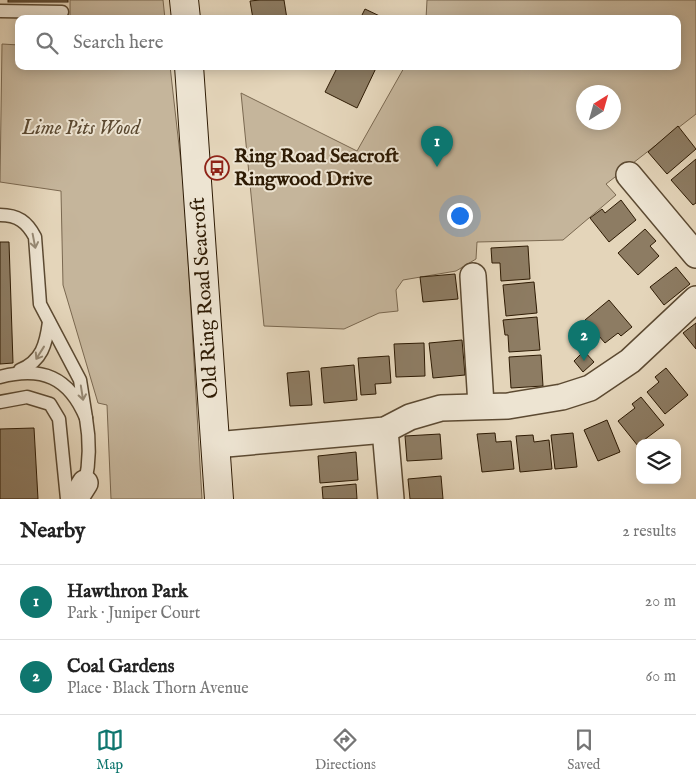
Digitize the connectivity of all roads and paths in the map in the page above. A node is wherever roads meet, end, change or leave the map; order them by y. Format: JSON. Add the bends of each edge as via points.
{"nodes":[{"id":1,"x":184,"y":0,"type":"edge"},
{"id":2,"x":0,"y":11,"type":"edge"},
{"id":3,"x":62,"y":12,"type":"dead end"},
{"id":4,"x":186,"y":15,"type":"edge"},
{"id":5,"x":189,"y":70,"type":"edge"},
{"id":6,"x":629,"y":175,"type":"dead end"},
{"id":7,"x":0,"y":215,"type":"edge"},
{"id":8,"x":696,"y":255,"type":"edge"},
{"id":9,"x":475,"y":274,"type":"dead end"},
{"id":10,"x":696,"y":299,"type":"edge"},
{"id":11,"x":49,"y":322,"type":"junction"},
{"id":12,"x":15,"y":373,"type":"junction"},
{"id":13,"x":0,"y":377,"type":"edge"},
{"id":14,"x":0,"y":402,"type":"edge"},
{"id":15,"x":481,"y":405,"type":"junction"},
{"id":16,"x":86,"y":418,"type":"junction"},
{"id":17,"x":385,"y":430,"type":"junction"},
{"id":18,"x":215,"y":445,"type":"junction"},
{"id":19,"x":76,"y":494,"type":"edge"},
{"id":20,"x":219,"y":499,"type":"edge"},
{"id":21,"x":391,"y":499,"type":"edge"}],
"edges":[{"from":1,"to":4,"type":"main road"},
{"from":2,"to":3,"type":"lane"},
{"from":5,"to":18,"type":"main road","name":"Old Ring Road Seacroft"},
{"from":6,"to":8,"type":"street"},
{"from":7,"to":11,"type":"lane","one_way":true,"via":[[21,218],[35,237],[40,304]]},
{"from":9,"to":15,"type":"street"},
{"from":10,"to":15,"type":"street","via":[[630,361],[590,388],[508,406]]},
{"from":11,"to":12,"type":"lane","one_way":true,"via":[[44,349],[32,365]]},
{"from":11,"to":16,"type":"lane","one_way":true,"via":[[80,380]]},
{"from":12,"to":13,"type":"lane"},
{"from":12,"to":16,"type":"lane","via":[[36,372],[58,381],[79,401]]},
{"from":14,"to":19,"type":"lane","via":[[27,397],[50,404],[59,419]]},
{"from":15,"to":17,"type":"street","via":[[441,408],[410,417]]},
{"from":16,"to":19,"type":"lane","via":[[90,438],[89,465]]},
{"from":17,"to":18,"type":"street"},
{"from":17,"to":21,"type":"street"},
{"from":18,"to":20,"type":"main road","name":"Old Ring Road Seacroft"}]}
